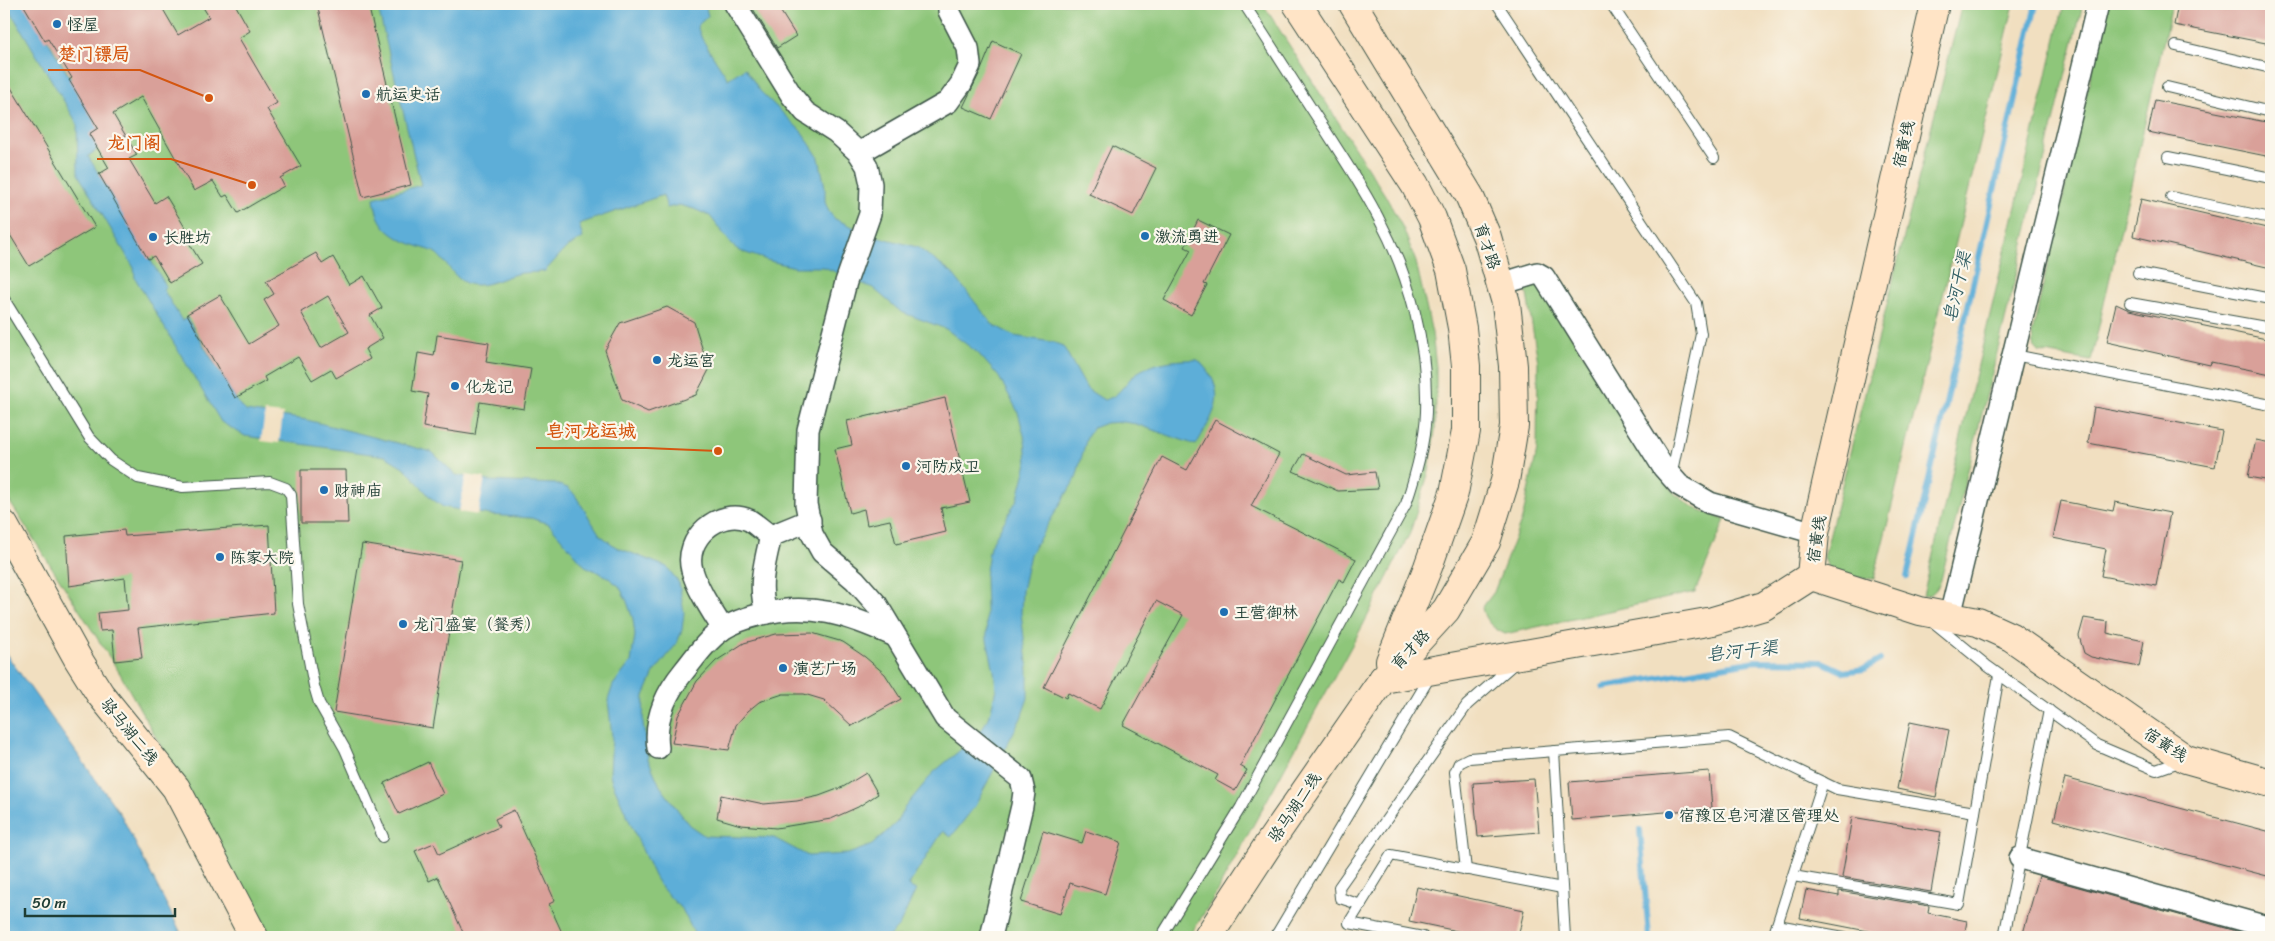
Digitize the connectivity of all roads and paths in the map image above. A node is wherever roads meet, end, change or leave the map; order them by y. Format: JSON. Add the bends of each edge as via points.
{"nodes":[{"id":1,"x":735,"y":4,"type":"edge"},
{"id":2,"x":949,"y":4,"type":"edge"},
{"id":3,"x":1244,"y":4,"type":"edge"},
{"id":4,"x":1297,"y":4,"type":"edge"},
{"id":5,"x":1353,"y":4,"type":"edge"},
{"id":6,"x":1497,"y":4,"type":"edge"},
{"id":7,"x":1611,"y":4,"type":"edge"},
{"id":8,"x":1935,"y":4,"type":"edge"},
{"id":9,"x":2098,"y":4,"type":"edge"},
{"id":10,"x":2176,"y":46,"type":"dead end"},
{"id":11,"x":2271,"y":68,"type":"edge"},
{"id":12,"x":2166,"y":87,"type":"dead end"},
{"id":13,"x":2271,"y":112,"type":"edge"},
{"id":14,"x":859,"y":153,"type":"junction"},
{"id":15,"x":2168,"y":156,"type":"dead end"},
{"id":16,"x":1714,"y":158,"type":"dead end"},
{"id":17,"x":2271,"y":178,"type":"edge"},
{"id":18,"x":2171,"y":197,"type":"dead end"},
{"id":19,"x":2271,"y":218,"type":"edge"},
{"id":20,"x":2138,"y":273,"type":"dead end"},
{"id":21,"x":1501,"y":284,"type":"junction"},
{"id":22,"x":4,"y":299,"type":"edge"},
{"id":23,"x":2271,"y":299,"type":"edge"},
{"id":24,"x":2130,"y":303,"type":"dead end"},
{"id":25,"x":2271,"y":328,"type":"edge"},
{"id":26,"x":2014,"y":355,"type":"junction"},
{"id":27,"x":2271,"y":406,"type":"edge"},
{"id":28,"x":1671,"y":476,"type":"junction"},
{"id":29,"x":810,"y":520,"type":"junction"},
{"id":30,"x":4,"y":525,"type":"edge"},
{"id":31,"x":1815,"y":533,"type":"junction"},
{"id":32,"x":771,"y":536,"type":"junction"},
{"id":33,"x":1811,"y":576,"type":"junction"},
{"id":34,"x":1920,"y":611,"type":"junction"},
{"id":35,"x":767,"y":613,"type":"junction"},
{"id":36,"x":1950,"y":616,"type":"junction"},
{"id":37,"x":723,"y":629,"type":"junction"},
{"id":38,"x":895,"y":636,"type":"junction"},
{"id":39,"x":1525,"y":654,"type":"junction"},
{"id":40,"x":1434,"y":670,"type":"junction"},
{"id":41,"x":1999,"y":675,"type":"junction"},
{"id":42,"x":1382,"y":679,"type":"junction"},
{"id":43,"x":2049,"y":710,"type":"junction"},
{"id":44,"x":658,"y":748,"type":"dead end"},
{"id":45,"x":1554,"y":751,"type":"junction"},
{"id":46,"x":2186,"y":759,"type":"junction"},
{"id":47,"x":1823,"y":782,"type":"junction"},
{"id":48,"x":2271,"y":783,"type":"edge"},
{"id":49,"x":1975,"y":812,"type":"junction"},
{"id":50,"x":383,"y":837,"type":"dead end"},
{"id":51,"x":2020,"y":858,"type":"junction"},
{"id":52,"x":1466,"y":870,"type":"junction"},
{"id":53,"x":1793,"y":876,"type":"junction"},
{"id":54,"x":1562,"y":888,"type":"junction"},
{"id":55,"x":1360,"y":905,"type":"junction"},
{"id":56,"x":1777,"y":925,"type":"junction"},
{"id":57,"x":2271,"y":928,"type":"edge"},
{"id":58,"x":254,"y":937,"type":"edge"},
{"id":59,"x":991,"y":937,"type":"edge"},
{"id":60,"x":1161,"y":937,"type":"edge"},
{"id":61,"x":1208,"y":937,"type":"edge"},
{"id":62,"x":1275,"y":937,"type":"edge"},
{"id":63,"x":1423,"y":937,"type":"edge"},
{"id":64,"x":1565,"y":937,"type":"edge"},
{"id":65,"x":1773,"y":937,"type":"edge"},
{"id":66,"x":1844,"y":937,"type":"edge"},
{"id":67,"x":2004,"y":937,"type":"edge"}],
"edges":[{"from":1,"to":14,"type":"street","via":[[805,112],[836,132]]},
{"from":2,"to":14,"type":"street","via":[[968,48],[970,65],[961,84],[948,102]]},
{"from":3,"to":60,"type":"lane","via":[[1366,194],[1398,257],[1416,319],[1423,358],[1426,412],[1419,463],[1406,504],[1241,807]]},
{"from":4,"to":42,"type":"street","name":"育才路","via":[[1416,185],[1451,270],[1462,328],[1466,366],[1466,431],[1454,493],[1428,568]]},
{"from":5,"to":21,"type":"street","name":"育才路","via":[[1469,195]]},
{"from":6,"to":28,"type":"lane","via":[[1696,303],[1701,334]]},
{"from":7,"to":16,"type":"lane"},
{"from":8,"to":31,"type":"street","name":"宿黄线"},
{"from":9,"to":26,"type":"street"},
{"from":10,"to":11,"type":"lane"},
{"from":12,"to":13,"type":"lane"},
{"from":14,"to":29,"type":"street","via":[[867,166],[871,184],[870,214],[846,282],[808,430],[806,504]]},
{"from":15,"to":17,"type":"lane"},
{"from":18,"to":19,"type":"lane"},
{"from":20,"to":23,"type":"lane"},
{"from":21,"to":28,"type":"street","via":[[1537,273],[1544,277]]},
{"from":21,"to":42,"type":"street","name":"育才路","via":[[1512,357],[1514,418],[1505,481],[1486,542],[1446,610]]},
{"from":22,"to":50,"type":"lane","via":[[89,437],[122,469],[138,478],[183,487],[270,482],[286,488],[291,495],[298,604],[314,686],[319,703],[344,748]]},
{"from":24,"to":25,"type":"lane"},
{"from":26,"to":27,"type":"lane"},
{"from":26,"to":36,"type":"street"},
{"from":28,"to":31,"type":"street","via":[[1679,485],[1710,503]]},
{"from":29,"to":32,"type":"street"},
{"from":29,"to":38,"type":"street","via":[[812,534],[822,552],[855,580],[877,606]]},
{"from":30,"to":58,"type":"street","name":"骆马湖二线","via":[[100,694],[176,788]]},
{"from":31,"to":33,"type":"street","name":"宿黄线"},
{"from":32,"to":35,"type":"street","via":[[761,600]]},
{"from":32,"to":37,"type":"street","via":[[748,520],[732,518],[715,522],[695,538],[690,552],[692,570]]},
{"from":33,"to":34,"type":"street","name":"宿黄线"},
{"from":33,"to":39,"type":"street","via":[[1764,606],[1713,621]]},
{"from":34,"to":36,"type":"street","name":"宿黄线"},
{"from":34,"to":41,"type":"lane"},
{"from":35,"to":37,"type":"street","via":[[740,620]]},
{"from":35,"to":38,"type":"street","via":[[795,608],[825,611],[858,619]]},
{"from":36,"to":46,"type":"street","name":"宿黄线","via":[[1978,622],[2011,637]]},
{"from":37,"to":44,"type":"street","via":[[691,661],[664,703],[656,732]]},
{"from":38,"to":59,"type":"street","via":[[945,718],[1020,779],[1024,792],[1022,806]]},
{"from":39,"to":40,"type":"street"},
{"from":39,"to":55,"type":"lane","via":[[1467,705],[1339,888],[1340,898]]},
{"from":40,"to":42,"type":"street"},
{"from":40,"to":62,"type":"lane"},
{"from":41,"to":43,"type":"lane"},
{"from":41,"to":49,"type":"lane"},
{"from":42,"to":61,"type":"street","name":"骆马湖二线"},
{"from":43,"to":46,"type":"lane","via":[[2097,745],[2156,770]]},
{"from":43,"to":51,"type":"lane"},
{"from":45,"to":47,"type":"lane","via":[[1729,737]]},
{"from":45,"to":52,"type":"lane","via":[[1469,758],[1459,763],[1455,777]]},
{"from":45,"to":54,"type":"lane"},
{"from":46,"to":48,"type":"street","name":"宿黄线"},
{"from":47,"to":49,"type":"lane","via":[[1837,789]]},
{"from":47,"to":53,"type":"lane"},
{"from":49,"to":53,"type":"lane","via":[[1959,904]]},
{"from":51,"to":57,"type":"street"},
{"from":51,"to":67,"type":"lane"},
{"from":52,"to":54,"type":"lane"},
{"from":52,"to":55,"type":"lane","via":[[1391,855]]},
{"from":53,"to":56,"type":"lane"},
{"from":54,"to":64,"type":"lane"},
{"from":55,"to":63,"type":"lane","via":[[1349,923]]},
{"from":56,"to":65,"type":"lane"},
{"from":56,"to":66,"type":"lane"}]}
